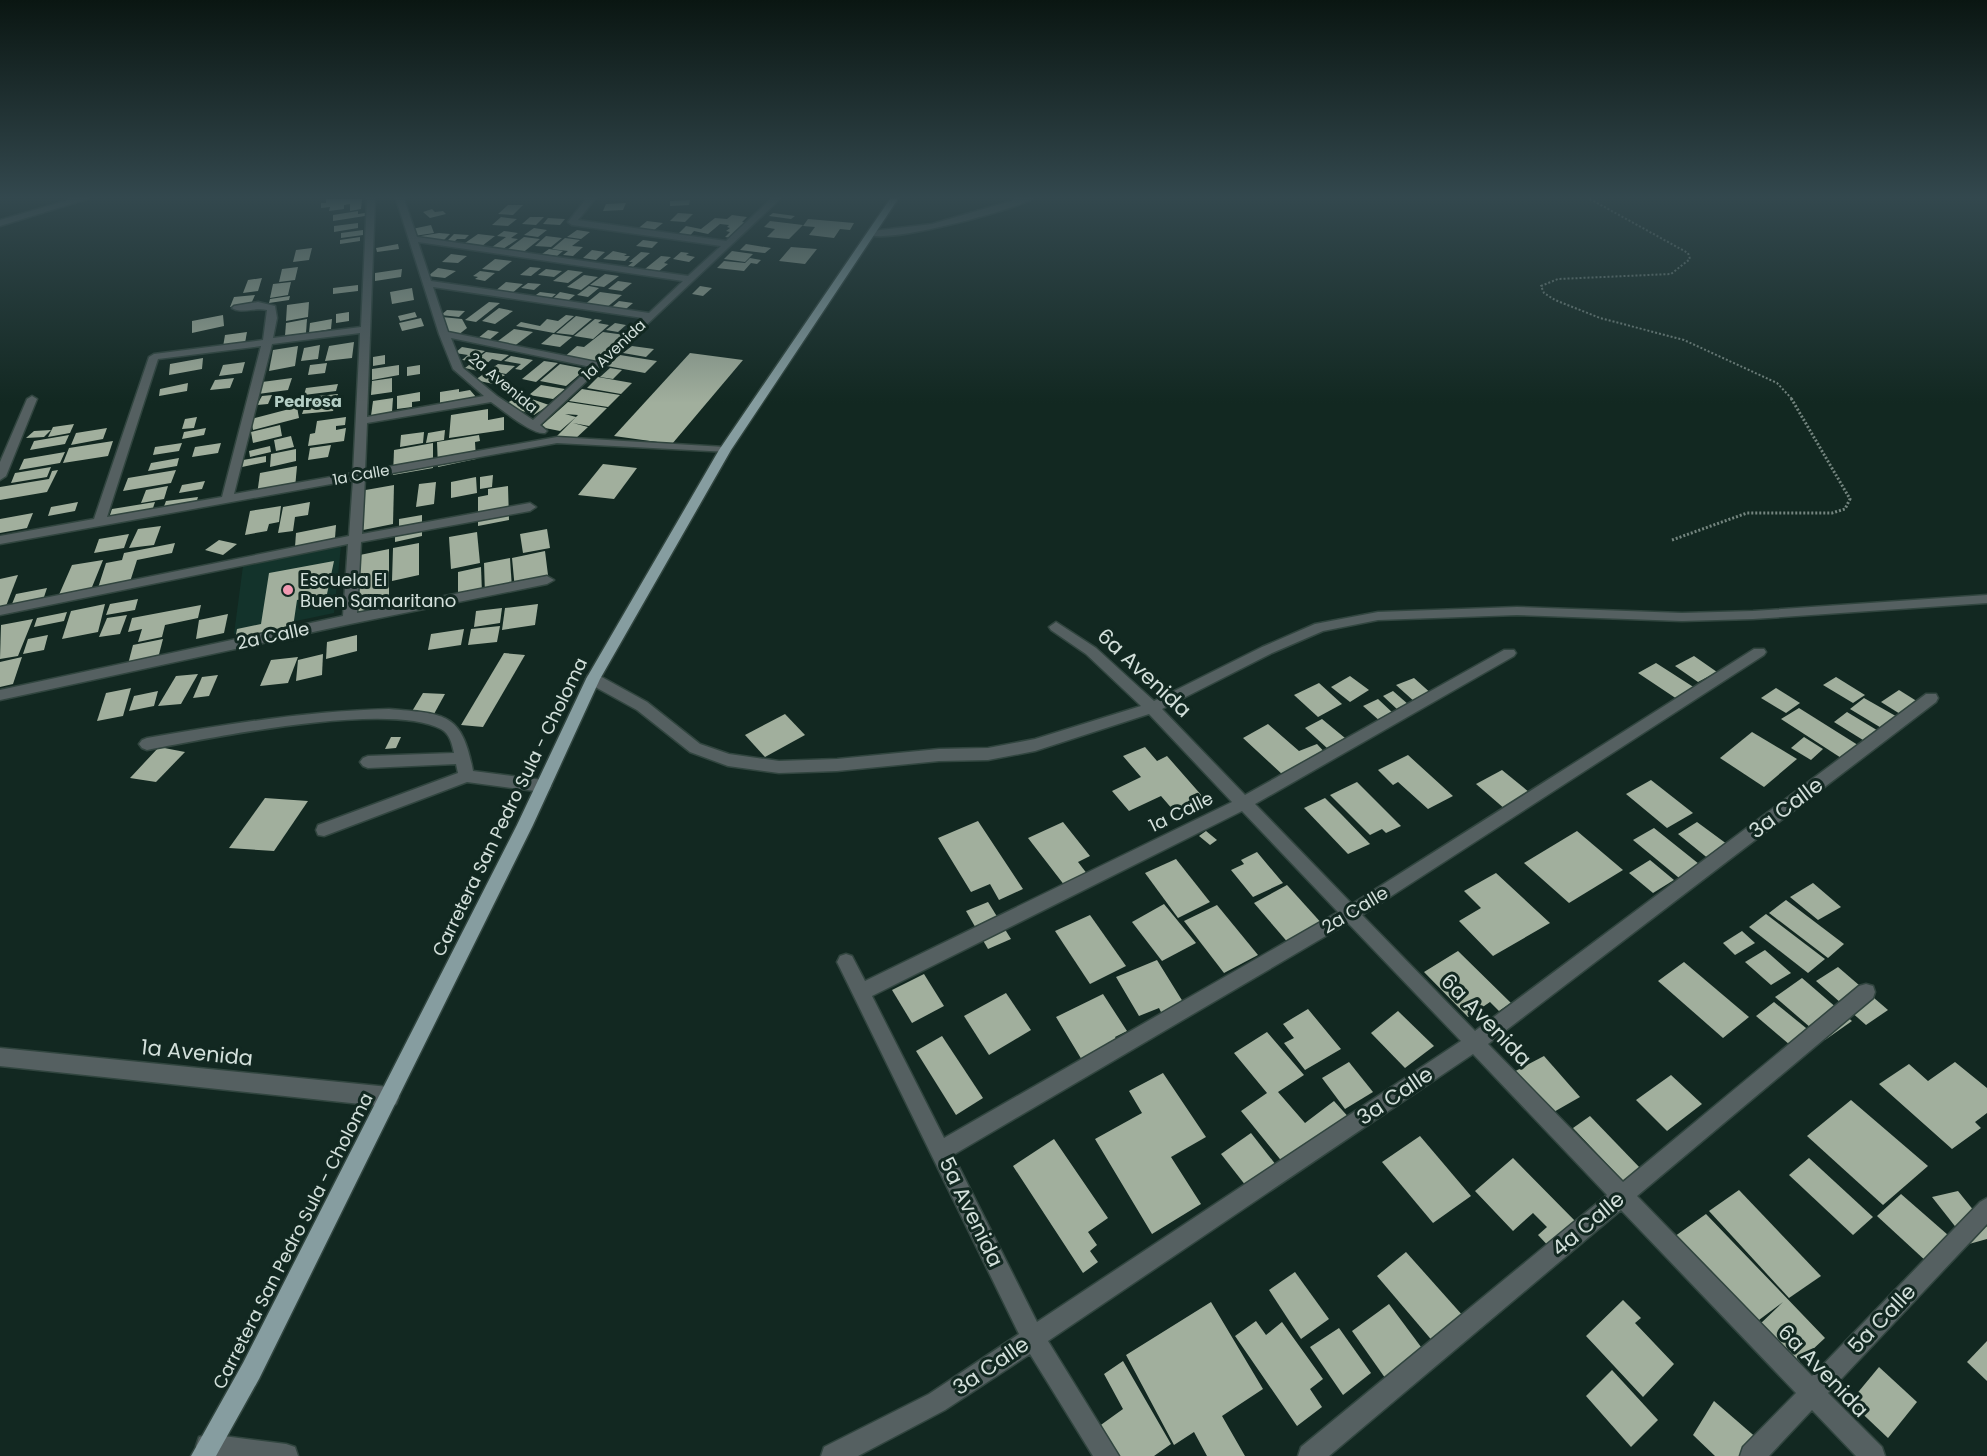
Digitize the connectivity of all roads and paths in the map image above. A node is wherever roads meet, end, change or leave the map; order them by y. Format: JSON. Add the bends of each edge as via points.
{"nodes":[{"id":1,"x":367,"y":267,"type":"edge"},
{"id":2,"x":422,"y":267,"type":"edge"},
{"id":3,"x":612,"y":267,"type":"edge"},
{"id":4,"x":704,"y":267,"type":"edge"},
{"id":5,"x":850,"y":267,"type":"edge"},
{"id":6,"x":1680,"y":267,"type":"edge"},
{"id":7,"x":691,"y":279,"type":"junction"},
{"id":8,"x":427,"y":284,"type":"junction"},
{"id":9,"x":237,"y":308,"type":"dead end"},
{"id":10,"x":650,"y":316,"type":"junction"},
{"id":11,"x":365,"y":329,"type":"junction"},
{"id":12,"x":444,"y":334,"type":"junction"},
{"id":13,"x":269,"y":341,"type":"junction"},
{"id":14,"x":598,"y":365,"type":"junction"},
{"id":15,"x":493,"y":398,"type":"junction"},
{"id":16,"x":32,"y":399,"type":"dead end"},
{"id":17,"x":362,"y":421,"type":"junction"},
{"id":18,"x":532,"y":427,"type":"junction"},
{"id":19,"x":557,"y":440,"type":"junction"},
{"id":20,"x":725,"y":450,"type":"junction"},
{"id":21,"x":0,"y":476,"type":"edge"},
{"id":22,"x":359,"y":476,"type":"junction"},
{"id":23,"x":227,"y":499,"type":"junction"},
{"id":24,"x":530,"y":507,"type":"dead end"},
{"id":25,"x":99,"y":522,"type":"junction"},
{"id":26,"x":355,"y":539,"type":"junction"},
{"id":27,"x":0,"y":540,"type":"edge"},
{"id":28,"x":1672,"y":540,"type":"dead end"},
{"id":29,"x":547,"y":580,"type":"dead end"},
{"id":30,"x":1987,"y":599,"type":"edge"},
{"id":31,"x":0,"y":610,"type":"edge"},
{"id":32,"x":350,"y":620,"type":"junction"},
{"id":33,"x":1056,"y":627,"type":"dead end"},
{"id":34,"x":1759,"y":652,"type":"dead end"},
{"id":35,"x":1509,"y":653,"type":"dead end"},
{"id":36,"x":593,"y":679,"type":"junction"},
{"id":37,"x":0,"y":695,"type":"edge"},
{"id":38,"x":1931,"y":698,"type":"dead end"},
{"id":39,"x":1152,"y":708,"type":"junction"},
{"id":40,"x":147,"y":744,"type":"dead end"},
{"id":41,"x":461,"y":758,"type":"junction"},
{"id":42,"x":368,"y":762,"type":"dead end"},
{"id":43,"x":466,"y":776,"type":"junction"},
{"id":44,"x":543,"y":786,"type":"junction"},
{"id":45,"x":1244,"y":802,"type":"junction"},
{"id":46,"x":324,"y":830,"type":"dead end"},
{"id":47,"x":1352,"y":914,"type":"junction"},
{"id":48,"x":846,"y":962,"type":"dead end"},
{"id":49,"x":862,"y":992,"type":"junction"},
{"id":50,"x":1866,"y":992,"type":"dead end"},
{"id":51,"x":1475,"y":1041,"type":"junction"},
{"id":52,"x":0,"y":1057,"type":"edge"},
{"id":53,"x":388,"y":1097,"type":"junction"},
{"id":54,"x":941,"y":1151,"type":"junction"},
{"id":55,"x":1623,"y":1195,"type":"junction"},
{"id":56,"x":1987,"y":1209,"type":"edge"},
{"id":57,"x":1034,"y":1338,"type":"junction"},
{"id":58,"x":1812,"y":1393,"type":"junction"},
{"id":59,"x":205,"y":1451,"type":"edge"},
{"id":60,"x":286,"y":1456,"type":"edge"},
{"id":61,"x":833,"y":1456,"type":"edge"},
{"id":62,"x":1107,"y":1456,"type":"edge"},
{"id":63,"x":1310,"y":1456,"type":"edge"},
{"id":64,"x":1752,"y":1456,"type":"edge"},
{"id":65,"x":1873,"y":1456,"type":"edge"}],
"edges":[{"from":1,"to":11,"type":"street"},
{"from":2,"to":8,"type":"street","name":"2a Avenida"},
{"from":3,"to":7,"type":"street"},
{"from":4,"to":7,"type":"street","name":"1a Avenida"},
{"from":5,"to":20,"type":"main road","name":"Carretera San Pedro Sula - Choloma"},
{"from":6,"to":28,"type":"path","via":[[1671,274],[1558,279],[1541,286],[1555,300],[1600,318],[1684,340],[1777,383],[1795,402],[1850,499],[1845,508],[1832,513],[1747,513]]},
{"from":7,"to":10,"type":"street","name":"1a Avenida"},
{"from":8,"to":10,"type":"street"},
{"from":8,"to":12,"type":"street","name":"2a Avenida"},
{"from":9,"to":13,"type":"street","via":[[272,308]]},
{"from":10,"to":14,"type":"street","name":"1a Avenida"},
{"from":11,"to":13,"type":"street"},
{"from":11,"to":17,"type":"street"},
{"from":12,"to":14,"type":"street"},
{"from":12,"to":15,"type":"street","name":"2a Avenida","via":[[458,369]]},
{"from":13,"to":23,"type":"street"},
{"from":13,"to":25,"type":"street","via":[[154,357]]},
{"from":14,"to":18,"type":"street","name":"1a Avenida"},
{"from":15,"to":17,"type":"street"},
{"from":15,"to":18,"type":"street","name":"2a Avenida"},
{"from":16,"to":21,"type":"street"},
{"from":17,"to":22,"type":"street"},
{"from":18,"to":19,"type":"street","name":"2a Avenida"},
{"from":19,"to":20,"type":"street","name":"1a Calle"},
{"from":19,"to":22,"type":"street","name":"1a Calle"},
{"from":20,"to":36,"type":"main road","name":"Carretera San Pedro Sula - Choloma"},
{"from":22,"to":23,"type":"street","name":"1a Calle"},
{"from":22,"to":26,"type":"street"},
{"from":23,"to":25,"type":"street","name":"1a Calle"},
{"from":24,"to":26,"type":"street"},
{"from":25,"to":27,"type":"street","name":"1a Calle"},
{"from":26,"to":31,"type":"street"},
{"from":26,"to":32,"type":"street"},
{"from":29,"to":32,"type":"street","name":"2a Calle"},
{"from":30,"to":39,"type":"street","via":[[1705,616],[1517,611],[1378,616],[1320,627]]},
{"from":32,"to":37,"type":"street","name":"2a Calle"},
{"from":33,"to":39,"type":"street","name":"6a Avenida","via":[[1091,651]]},
{"from":34,"to":47,"type":"street","name":"2a Calle"},
{"from":35,"to":45,"type":"street","name":"1a Calle"},
{"from":36,"to":39,"type":"street","via":[[642,706],[695,748],[728,760],[779,767],[988,754],[1035,745]]},
{"from":36,"to":44,"type":"main road","name":"Carretera San Pedro Sula - Choloma"},
{"from":38,"to":51,"type":"street","name":"3a Calle"},
{"from":39,"to":45,"type":"street","name":"6a Avenida"},
{"from":40,"to":41,"type":"street","via":[[300,719],[392,714],[430,719],[448,726],[458,738]]},
{"from":41,"to":42,"type":"street"},
{"from":41,"to":43,"type":"street"},
{"from":43,"to":44,"type":"street"},
{"from":43,"to":46,"type":"street"},
{"from":44,"to":53,"type":"main road","name":"Carretera San Pedro Sula - Choloma"},
{"from":45,"to":47,"type":"street","name":"6a Avenida"},
{"from":45,"to":49,"type":"street","name":"1a Calle"},
{"from":47,"to":51,"type":"street","name":"6a Avenida"},
{"from":47,"to":54,"type":"street","name":"2a Calle"},
{"from":48,"to":49,"type":"street","name":"5a Avenida"},
{"from":49,"to":54,"type":"street","name":"5a Avenida"},
{"from":50,"to":55,"type":"street","name":"4a Calle"},
{"from":51,"to":55,"type":"street","name":"6a Avenida"},
{"from":51,"to":57,"type":"street","name":"3a Calle"},
{"from":52,"to":53,"type":"street","name":"1a Avenida"},
{"from":53,"to":59,"type":"main road","name":"Carretera San Pedro Sula - Choloma","via":[[251,1371]]},
{"from":54,"to":57,"type":"street","name":"5a Avenida"},
{"from":55,"to":58,"type":"street","name":"6a Avenida"},
{"from":55,"to":63,"type":"street","name":"4a Calle"},
{"from":56,"to":58,"type":"street","name":"5a Calle"},
{"from":57,"to":61,"type":"street","name":"3a Calle","via":[[937,1402]]},
{"from":57,"to":62,"type":"street","name":"5a Avenida"},
{"from":58,"to":64,"type":"street","name":"5a Calle"},
{"from":58,"to":65,"type":"street","name":"6a Avenida"},
{"from":59,"to":60,"type":"street"}]}
